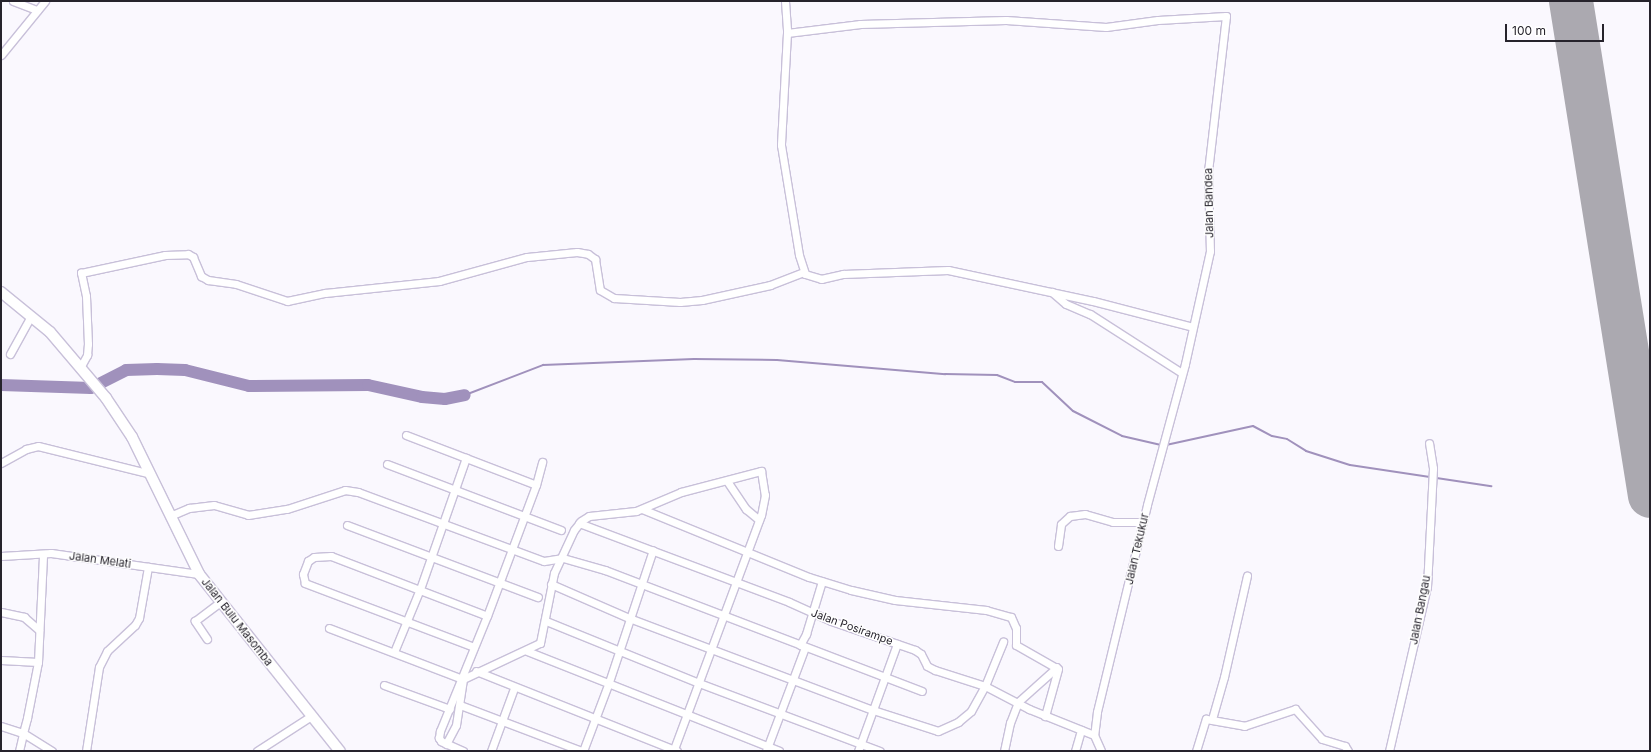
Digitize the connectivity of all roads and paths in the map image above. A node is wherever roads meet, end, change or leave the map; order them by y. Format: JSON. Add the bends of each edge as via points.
{"nodes":[{"id":1,"x":13,"y":1,"type":"edge"},
{"id":2,"x":45,"y":1,"type":"edge"},
{"id":3,"x":785,"y":1,"type":"edge"},
{"id":4,"x":37,"y":10,"type":"junction"},
{"id":5,"x":786,"y":33,"type":"junction"},
{"id":6,"x":1,"y":55,"type":"edge"},
{"id":7,"x":804,"y":272,"type":"junction"},
{"id":8,"x":1051,"y":291,"type":"junction"},
{"id":9,"x":1,"y":292,"type":"edge"},
{"id":10,"x":31,"y":316,"type":"junction"},
{"id":11,"x":1193,"y":327,"type":"junction"},
{"id":12,"x":10,"y":354,"type":"dead end"},
{"id":13,"x":1185,"y":364,"type":"joint"},
{"id":14,"x":81,"y":366,"type":"junction"},
{"id":15,"x":1182,"y":373,"type":"junction"},
{"id":16,"x":406,"y":435,"type":"dead end"},
{"id":17,"x":1429,"y":443,"type":"dead end"},
{"id":18,"x":466,"y":458,"type":"junction"},
{"id":19,"x":542,"y":462,"type":"dead end"},
{"id":20,"x":1,"y":463,"type":"edge"},
{"id":21,"x":387,"y":464,"type":"dead end"},
{"id":22,"x":150,"y":474,"type":"junction"},
{"id":23,"x":727,"y":481,"type":"junction"},
{"id":24,"x":536,"y":485,"type":"junction"},
{"id":25,"x":455,"y":491,"type":"junction"},
{"id":26,"x":642,"y":509,"type":"junction"},
{"id":27,"x":170,"y":516,"type":"junction"},
{"id":28,"x":523,"y":518,"type":"junction"},
{"id":29,"x":759,"y":520,"type":"junction"},
{"id":30,"x":1143,"y":522,"type":"junction"},
{"id":31,"x":579,"y":523,"type":"junction"},
{"id":32,"x":443,"y":524,"type":"junction"},
{"id":33,"x":347,"y":525,"type":"dead end"},
{"id":34,"x":561,"y":530,"type":"dead end"},
{"id":35,"x":1058,"y":546,"type":"dead end"},
{"id":36,"x":511,"y":549,"type":"junction"},
{"id":37,"x":653,"y":550,"type":"junction"},
{"id":38,"x":748,"y":551,"type":"junction"},
{"id":39,"x":43,"y":554,"type":"junction"},
{"id":40,"x":1,"y":556,"type":"edge"},
{"id":41,"x":430,"y":557,"type":"junction"},
{"id":42,"x":563,"y":558,"type":"junction"},
{"id":43,"x":148,"y":567,"type":"junction"},
{"id":44,"x":199,"y":574,"type":"junction"},
{"id":45,"x":1247,"y":576,"type":"dead end"},
{"id":46,"x":500,"y":582,"type":"junction"},
{"id":47,"x":736,"y":582,"type":"junction"},
{"id":48,"x":822,"y":582,"type":"junction"},
{"id":49,"x":641,"y":583,"type":"junction"},
{"id":50,"x":551,"y":584,"type":"junction"},
{"id":51,"x":420,"y":589,"type":"junction"},
{"id":52,"x":538,"y":597,"type":"dead end"},
{"id":53,"x":220,"y":602,"type":"junction"},
{"id":54,"x":1,"y":612,"type":"edge"},
{"id":55,"x":812,"y":614,"type":"junction"},
{"id":56,"x":725,"y":615,"type":"junction"},
{"id":57,"x":487,"y":616,"type":"junction"},
{"id":58,"x":629,"y":618,"type":"junction"},
{"id":59,"x":406,"y":621,"type":"junction"},
{"id":60,"x":546,"y":621,"type":"junction"},
{"id":61,"x":329,"y":628,"type":"dead end"},
{"id":62,"x":39,"y":630,"type":"junction"},
{"id":63,"x":207,"y":639,"type":"dead end"},
{"id":64,"x":1003,"y":642,"type":"dead end"},
{"id":65,"x":897,"y":644,"type":"junction"},
{"id":66,"x":803,"y":646,"type":"junction"},
{"id":67,"x":474,"y":648,"type":"junction"},
{"id":68,"x":712,"y":648,"type":"junction"},
{"id":69,"x":618,"y":650,"type":"junction"},
{"id":70,"x":527,"y":651,"type":"junction"},
{"id":71,"x":394,"y":652,"type":"junction"},
{"id":72,"x":1,"y":660,"type":"edge"},
{"id":73,"x":38,"y":662,"type":"junction"},
{"id":74,"x":1057,"y":667,"type":"junction"},
{"id":75,"x":476,"y":672,"type":"junction"},
{"id":76,"x":460,"y":678,"type":"junction"},
{"id":77,"x":885,"y":678,"type":"junction"},
{"id":78,"x":794,"y":680,"type":"junction"},
{"id":79,"x":699,"y":683,"type":"junction"},
{"id":80,"x":384,"y":685,"type":"dead end"},
{"id":81,"x":608,"y":685,"type":"junction"},
{"id":82,"x":985,"y":686,"type":"junction"},
{"id":83,"x":514,"y":688,"type":"junction"},
{"id":84,"x":922,"y":691,"type":"dead end"},
{"id":85,"x":1018,"y":702,"type":"junction"},
{"id":86,"x":460,"y":705,"type":"junction"},
{"id":87,"x":450,"y":709,"type":"junction"},
{"id":88,"x":874,"y":710,"type":"junction"},
{"id":89,"x":781,"y":715,"type":"junction"},
{"id":90,"x":311,"y":716,"type":"junction"},
{"id":91,"x":686,"y":716,"type":"junction"},
{"id":92,"x":1045,"y":716,"type":"junction"},
{"id":93,"x":596,"y":718,"type":"junction"},
{"id":94,"x":502,"y":720,"type":"junction"},
{"id":95,"x":1212,"y":720,"type":"junction"},
{"id":96,"x":1,"y":726,"type":"edge"},
{"id":97,"x":1081,"y":730,"type":"junction"},
{"id":98,"x":23,"y":733,"type":"junction"},
{"id":99,"x":1094,"y":735,"type":"junction"},
{"id":100,"x":446,"y":744,"type":"junction"},
{"id":101,"x":859,"y":747,"type":"edge"},
{"id":102,"x":767,"y":749,"type":"edge"},
{"id":103,"x":19,"y":751,"type":"edge"},
{"id":104,"x":52,"y":751,"type":"edge"},
{"id":105,"x":86,"y":751,"type":"edge"},
{"id":106,"x":257,"y":751,"type":"edge"},
{"id":107,"x":340,"y":751,"type":"edge"},
{"id":108,"x":463,"y":751,"type":"edge"},
{"id":109,"x":491,"y":751,"type":"edge"},
{"id":110,"x":583,"y":751,"type":"edge"},
{"id":111,"x":675,"y":751,"type":"edge"},
{"id":112,"x":779,"y":751,"type":"edge"},
{"id":113,"x":880,"y":751,"type":"edge"},
{"id":114,"x":1004,"y":751,"type":"edge"},
{"id":115,"x":1075,"y":751,"type":"edge"},
{"id":116,"x":1101,"y":751,"type":"edge"},
{"id":117,"x":1196,"y":751,"type":"edge"},
{"id":118,"x":1348,"y":751,"type":"edge"},
{"id":119,"x":1389,"y":751,"type":"edge"}],
"edges":[{"from":1,"to":4,"type":"street"},
{"from":2,"to":4,"type":"street"},
{"from":3,"to":5,"type":"street"},
{"from":4,"to":6,"type":"street"},
{"from":5,"to":7,"type":"street","via":[[781,145]]},
{"from":5,"to":11,"type":"street","name":"Jalan Bandea","via":[[860,24],[942,24],[1006,20],[1106,27],[1158,20],[1226,16],[1208,171],[1210,251]]},
{"from":7,"to":8,"type":"street","via":[[809,277],[821,279],[843,274],[948,270]]},
{"from":7,"to":14,"type":"street","via":[[770,285],[702,300],[680,302],[614,298],[600,290],[596,260],[588,254],[577,252],[527,257],[438,281],[325,293],[287,301],[236,284],[208,280],[201,276],[193,257],[188,254],[165,255],[81,273],[86,296],[88,344]]},
{"from":8,"to":11,"type":"street","via":[[1158,316]]},
{"from":8,"to":15,"type":"street","via":[[1066,304],[1090,314]]},
{"from":9,"to":10,"type":"street","name":"Jalan Bulu Masomba"},
{"from":10,"to":12,"type":"street"},
{"from":10,"to":14,"type":"street","name":"Jalan Bulu Masomba","via":[[50,332]]},
{"from":11,"to":13,"type":"street","name":"Jalan Bandea"},
{"from":13,"to":15,"type":"street","name":"Jalan Tekukur"},
{"from":14,"to":22,"type":"street","name":"Jalan Bulu Masomba","via":[[132,437]]},
{"from":15,"to":30,"type":"street","name":"Jalan Tekukur"},
{"from":16,"to":18,"type":"street"},
{"from":17,"to":119,"type":"street","name":"Jalan Bangau","via":[[1433,468],[1427,587]]},
{"from":18,"to":24,"type":"street"},
{"from":18,"to":25,"type":"street"},
{"from":19,"to":24,"type":"street"},
{"from":20,"to":22,"type":"street","via":[[26,448],[38,446]]},
{"from":21,"to":25,"type":"street"},
{"from":22,"to":27,"type":"street","name":"Jalan Bulu Masomba"},
{"from":23,"to":26,"type":"street","via":[[681,492]]},
{"from":23,"to":29,"type":"street","via":[[746,509]]},
{"from":23,"to":29,"type":"street","via":[[761,471],[765,495]]},
{"from":24,"to":28,"type":"street"},
{"from":25,"to":28,"type":"street"},
{"from":25,"to":32,"type":"street"},
{"from":26,"to":31,"type":"street","via":[[589,516]]},
{"from":26,"to":38,"type":"street"},
{"from":27,"to":32,"type":"street","via":[[189,508],[214,505],[248,515],[287,509],[345,490],[358,492]]},
{"from":27,"to":44,"type":"street","name":"Jalan Bulu Masomba"},
{"from":28,"to":34,"type":"street"},
{"from":28,"to":36,"type":"street"},
{"from":29,"to":38,"type":"street"},
{"from":30,"to":35,"type":"street","via":[[1113,522],[1085,514],[1070,516],[1061,524]]},
{"from":30,"to":99,"type":"street","name":"Jalan Tekukur","via":[[1097,712]]},
{"from":31,"to":37,"type":"street","name":"Jalan Posirampe"},
{"from":31,"to":42,"type":"street","via":[[568,542]]},
{"from":32,"to":36,"type":"street"},
{"from":32,"to":41,"type":"street"},
{"from":33,"to":41,"type":"street"},
{"from":36,"to":42,"type":"street","via":[[544,561]]},
{"from":36,"to":46,"type":"street"},
{"from":37,"to":47,"type":"street","name":"Jalan Posirampe"},
{"from":37,"to":49,"type":"street"},
{"from":38,"to":47,"type":"street"},
{"from":38,"to":48,"type":"street"},
{"from":39,"to":40,"type":"street","name":"Jalan Melati"},
{"from":39,"to":43,"type":"street","name":"Jalan Melati"},
{"from":39,"to":62,"type":"street"},
{"from":41,"to":46,"type":"street"},
{"from":41,"to":51,"type":"street"},
{"from":42,"to":49,"type":"street"},
{"from":42,"to":50,"type":"street"},
{"from":43,"to":44,"type":"street","name":"Jalan Melati"},
{"from":43,"to":105,"type":"street","via":[[137,621],[107,651],[99,667]]},
{"from":44,"to":53,"type":"street","name":"Jalan Bulu Masomba"},
{"from":45,"to":95,"type":"street"},
{"from":46,"to":52,"type":"street"},
{"from":46,"to":57,"type":"street"},
{"from":47,"to":55,"type":"street","name":"Jalan Posirampe","via":[[799,606]]},
{"from":47,"to":56,"type":"street"},
{"from":48,"to":55,"type":"street"},
{"from":48,"to":74,"type":"street","via":[[895,600],[1006,615],[1016,628],[1016,645]]},
{"from":49,"to":56,"type":"street"},
{"from":49,"to":58,"type":"street"},
{"from":50,"to":58,"type":"street"},
{"from":50,"to":60,"type":"street"},
{"from":51,"to":57,"type":"street"},
{"from":51,"to":59,"type":"street"},
{"from":51,"to":59,"type":"street","via":[[331,556],[314,557],[308,561],[304,574],[305,583]]},
{"from":53,"to":63,"type":"street","via":[[195,621]]},
{"from":53,"to":90,"type":"street","name":"Jalan Bulu Masomba"},
{"from":54,"to":62,"type":"street","via":[[22,615]]},
{"from":55,"to":65,"type":"street","name":"Jalan Posirampe"},
{"from":55,"to":66,"type":"street"},
{"from":56,"to":66,"type":"street"},
{"from":56,"to":68,"type":"street"},
{"from":57,"to":67,"type":"street"},
{"from":58,"to":68,"type":"street"},
{"from":58,"to":69,"type":"street"},
{"from":59,"to":67,"type":"street"},
{"from":59,"to":71,"type":"street"},
{"from":60,"to":69,"type":"street"},
{"from":60,"to":70,"type":"street","via":[[540,643]]},
{"from":61,"to":71,"type":"street"},
{"from":62,"to":73,"type":"street"},
{"from":64,"to":82,"type":"street"},
{"from":65,"to":77,"type":"street"},
{"from":65,"to":82,"type":"street","name":"Jalan Posirampe","via":[[920,652],[924,662],[934,670]]},
{"from":66,"to":77,"type":"street"},
{"from":66,"to":78,"type":"street"},
{"from":67,"to":76,"type":"street"},
{"from":68,"to":78,"type":"street"},
{"from":68,"to":79,"type":"street"},
{"from":69,"to":79,"type":"street"},
{"from":69,"to":81,"type":"street"},
{"from":70,"to":75,"type":"street"},
{"from":70,"to":81,"type":"street"},
{"from":71,"to":76,"type":"street"},
{"from":72,"to":73,"type":"street"},
{"from":73,"to":98,"type":"street"},
{"from":74,"to":85,"type":"street"},
{"from":74,"to":92,"type":"street"},
{"from":75,"to":83,"type":"street"},
{"from":75,"to":86,"type":"street","via":[[462,681]]},
{"from":76,"to":87,"type":"street"},
{"from":77,"to":84,"type":"street"},
{"from":77,"to":88,"type":"street"},
{"from":78,"to":88,"type":"street"},
{"from":78,"to":89,"type":"street"},
{"from":79,"to":89,"type":"street"},
{"from":79,"to":91,"type":"street"},
{"from":80,"to":87,"type":"street"},
{"from":81,"to":91,"type":"street"},
{"from":81,"to":93,"type":"street"},
{"from":82,"to":85,"type":"street","name":"Jalan Posirampe"},
{"from":82,"to":88,"type":"street","via":[[967,715],[938,731]]},
{"from":83,"to":93,"type":"street"},
{"from":83,"to":94,"type":"street"},
{"from":85,"to":92,"type":"street","name":"Jalan Posirampe"},
{"from":85,"to":114,"type":"street"},
{"from":86,"to":94,"type":"street"},
{"from":86,"to":100,"type":"street","via":[[456,724]]},
{"from":87,"to":100,"type":"street","via":[[439,734],[439,738]]},
{"from":88,"to":101,"type":"street"},
{"from":89,"to":101,"type":"street"},
{"from":89,"to":102,"type":"street"},
{"from":90,"to":106,"type":"street"},
{"from":90,"to":107,"type":"street","name":"Jalan Bulu Masomba"},
{"from":91,"to":102,"type":"street"},
{"from":91,"to":111,"type":"street"},
{"from":92,"to":97,"type":"street","name":"Jalan Posirampe"},
{"from":93,"to":110,"type":"street"},
{"from":93,"to":111,"type":"street"},
{"from":94,"to":109,"type":"street"},
{"from":94,"to":110,"type":"street"},
{"from":95,"to":117,"type":"street","via":[[1206,719]]},
{"from":95,"to":118,"type":"street","via":[[1244,726],[1295,709],[1322,739],[1345,746]]},
{"from":96,"to":98,"type":"street"},
{"from":97,"to":99,"type":"street","name":"Jalan Posirampe"},
{"from":97,"to":115,"type":"street"},
{"from":98,"to":103,"type":"street"},
{"from":98,"to":104,"type":"street"},
{"from":99,"to":116,"type":"street"},
{"from":100,"to":108,"type":"street"},
{"from":101,"to":113,"type":"street"},
{"from":102,"to":112,"type":"street"}]}
